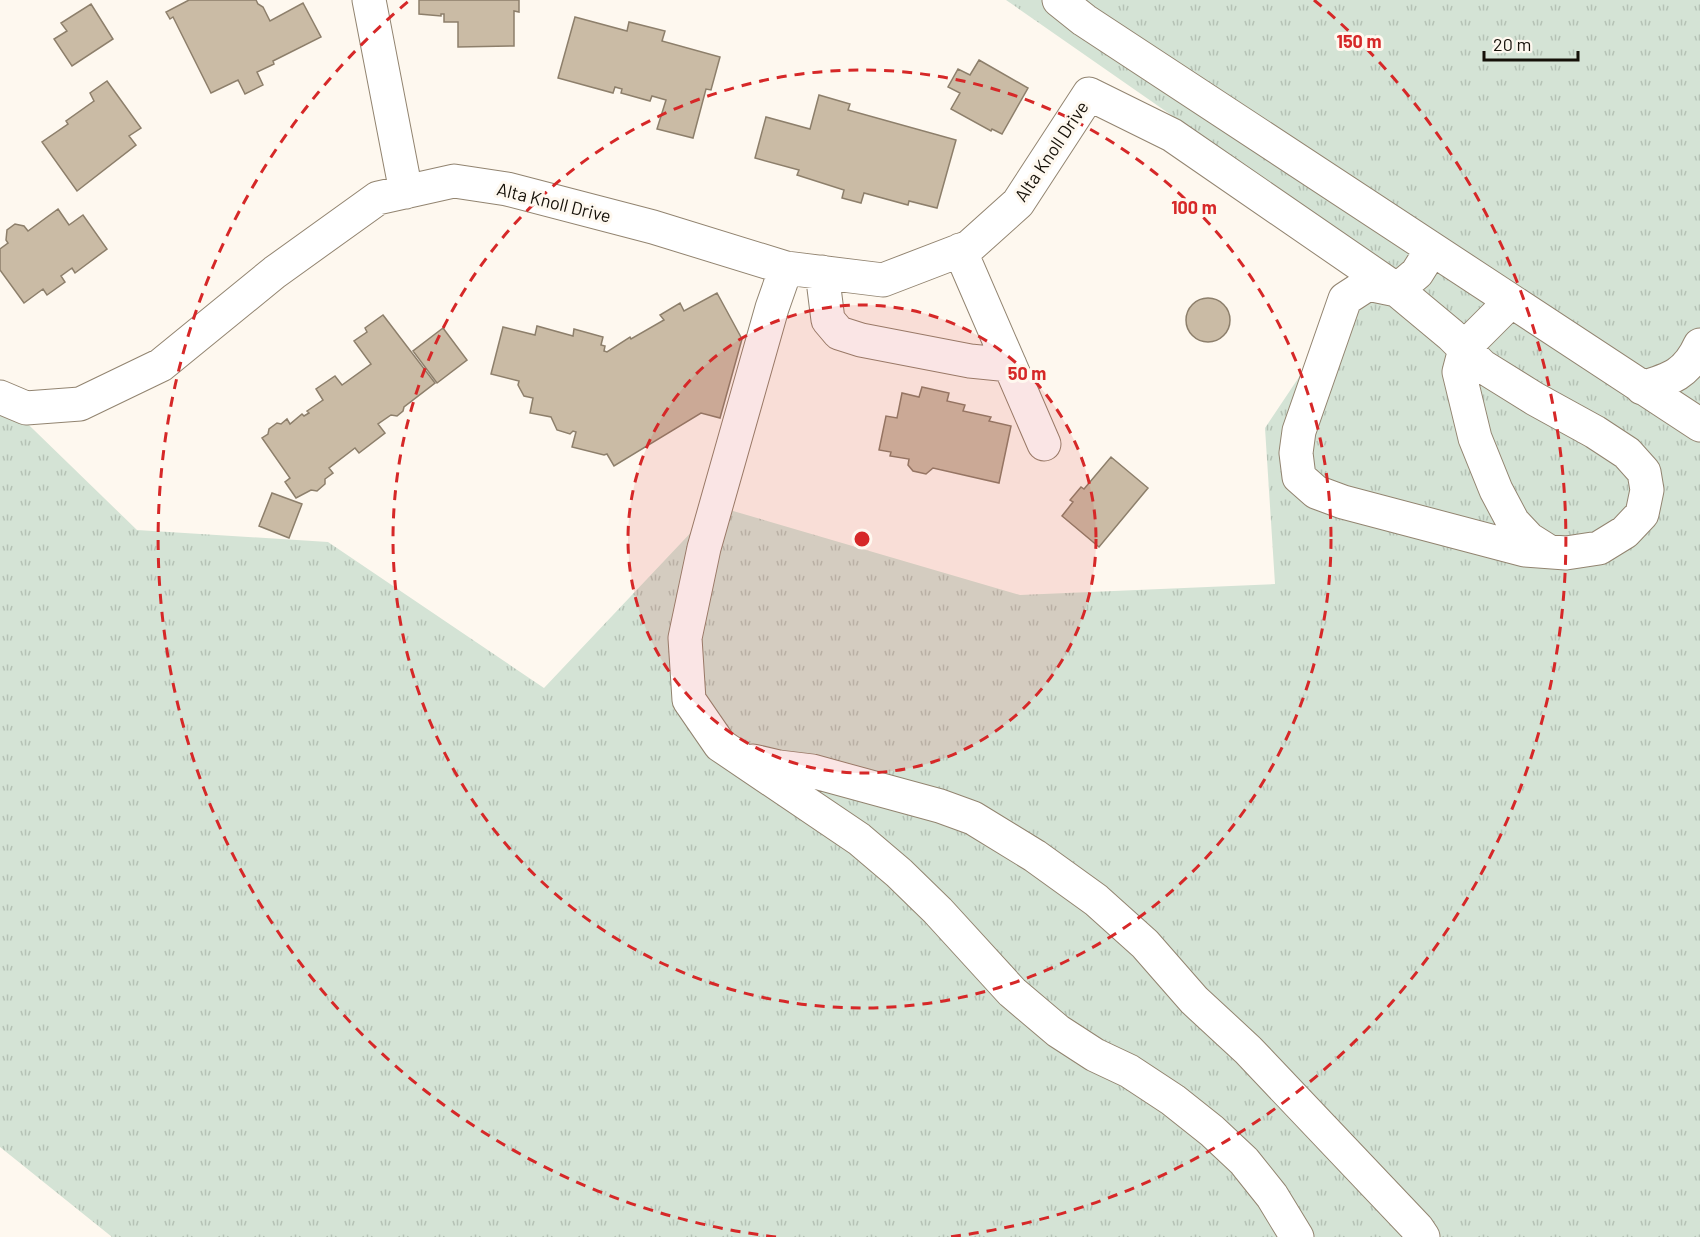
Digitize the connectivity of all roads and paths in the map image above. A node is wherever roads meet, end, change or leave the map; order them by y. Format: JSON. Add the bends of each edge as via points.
{"nodes":[{"id":1,"x":369,"y":0,"type":"edge"},
{"id":2,"x":1059,"y":0,"type":"edge"},
{"id":3,"x":406,"y":192,"type":"junction"},
{"id":4,"x":1432,"y":249,"type":"junction"},
{"id":5,"x":960,"y":250,"type":"junction"},
{"id":6,"x":786,"y":268,"type":"junction"},
{"id":7,"x":822,"y":272,"type":"junction"},
{"id":8,"x":1397,"y":290,"type":"junction"},
{"id":9,"x":1511,"y":302,"type":"junction"},
{"id":10,"x":1700,"y":345,"type":"edge"},
{"id":11,"x":1465,"y":349,"type":"junction"},
{"id":12,"x":1010,"y":365,"type":"junction"},
{"id":13,"x":1642,"y":388,"type":"junction"},
{"id":14,"x":0,"y":397,"type":"edge"},
{"id":15,"x":1700,"y":425,"type":"edge"},
{"id":16,"x":1044,"y":444,"type":"dead end"},
{"id":17,"x":1548,"y":551,"type":"junction"},
{"id":18,"x":729,"y":751,"type":"junction"},
{"id":19,"x":1297,"y":1237,"type":"edge"},
{"id":20,"x":1423,"y":1237,"type":"edge"}],
"edges":[{"from":1,"to":3,"type":"street"},
{"from":2,"to":4,"type":"street"},
{"from":3,"to":6,"type":"street","name":"Alta Knoll Drive","via":[[454,181],[507,189],[653,227]]},
{"from":3,"to":14,"type":"street","name":"Alta Knoll Drive","via":[[378,198],[275,272],[161,365],[80,404],[26,408]]},
{"from":4,"to":8,"type":"street","via":[[1417,273]]},
{"from":4,"to":9,"type":"street"},
{"from":5,"to":7,"type":"street","name":"Alta Knoll Drive","via":[[883,280]]},
{"from":5,"to":8,"type":"street","name":"Alta Knoll Drive","via":[[969,247],[1018,202],[1089,94],[1172,135]]},
{"from":5,"to":12,"type":"street"},
{"from":6,"to":7,"type":"street","name":"Alta Knoll Drive"},
{"from":6,"to":18,"type":"street","via":[[704,548],[685,638],[689,700],[720,746]]},
{"from":7,"to":12,"type":"street","via":[[828,320],[839,333],[970,361]]},
{"from":8,"to":11,"type":"street"},
{"from":8,"to":17,"type":"street","via":[[1368,284],[1345,299],[1299,431],[1299,477],[1316,492],[1343,501],[1525,550]]},
{"from":9,"to":11,"type":"street"},
{"from":9,"to":13,"type":"street"},
{"from":10,"to":13,"type":"street","via":[[1677,376]]},
{"from":11,"to":17,"type":"street","via":[[1459,372],[1475,438],[1496,490],[1513,522]]},
{"from":11,"to":17,"type":"street","via":[[1482,366],[1627,453],[1644,472],[1647,490],[1642,514],[1625,532],[1599,548],[1566,553]]},
{"from":12,"to":16,"type":"street"},
{"from":13,"to":15,"type":"street"},
{"from":18,"to":19,"type":"street","via":[[859,839],[899,873],[1012,992],[1058,1031],[1173,1100],[1212,1131],[1244,1161]]},
{"from":18,"to":20,"type":"street","via":[[762,763],[812,771],[940,806],[974,818],[1035,856],[1096,900],[1145,944]]}]}
